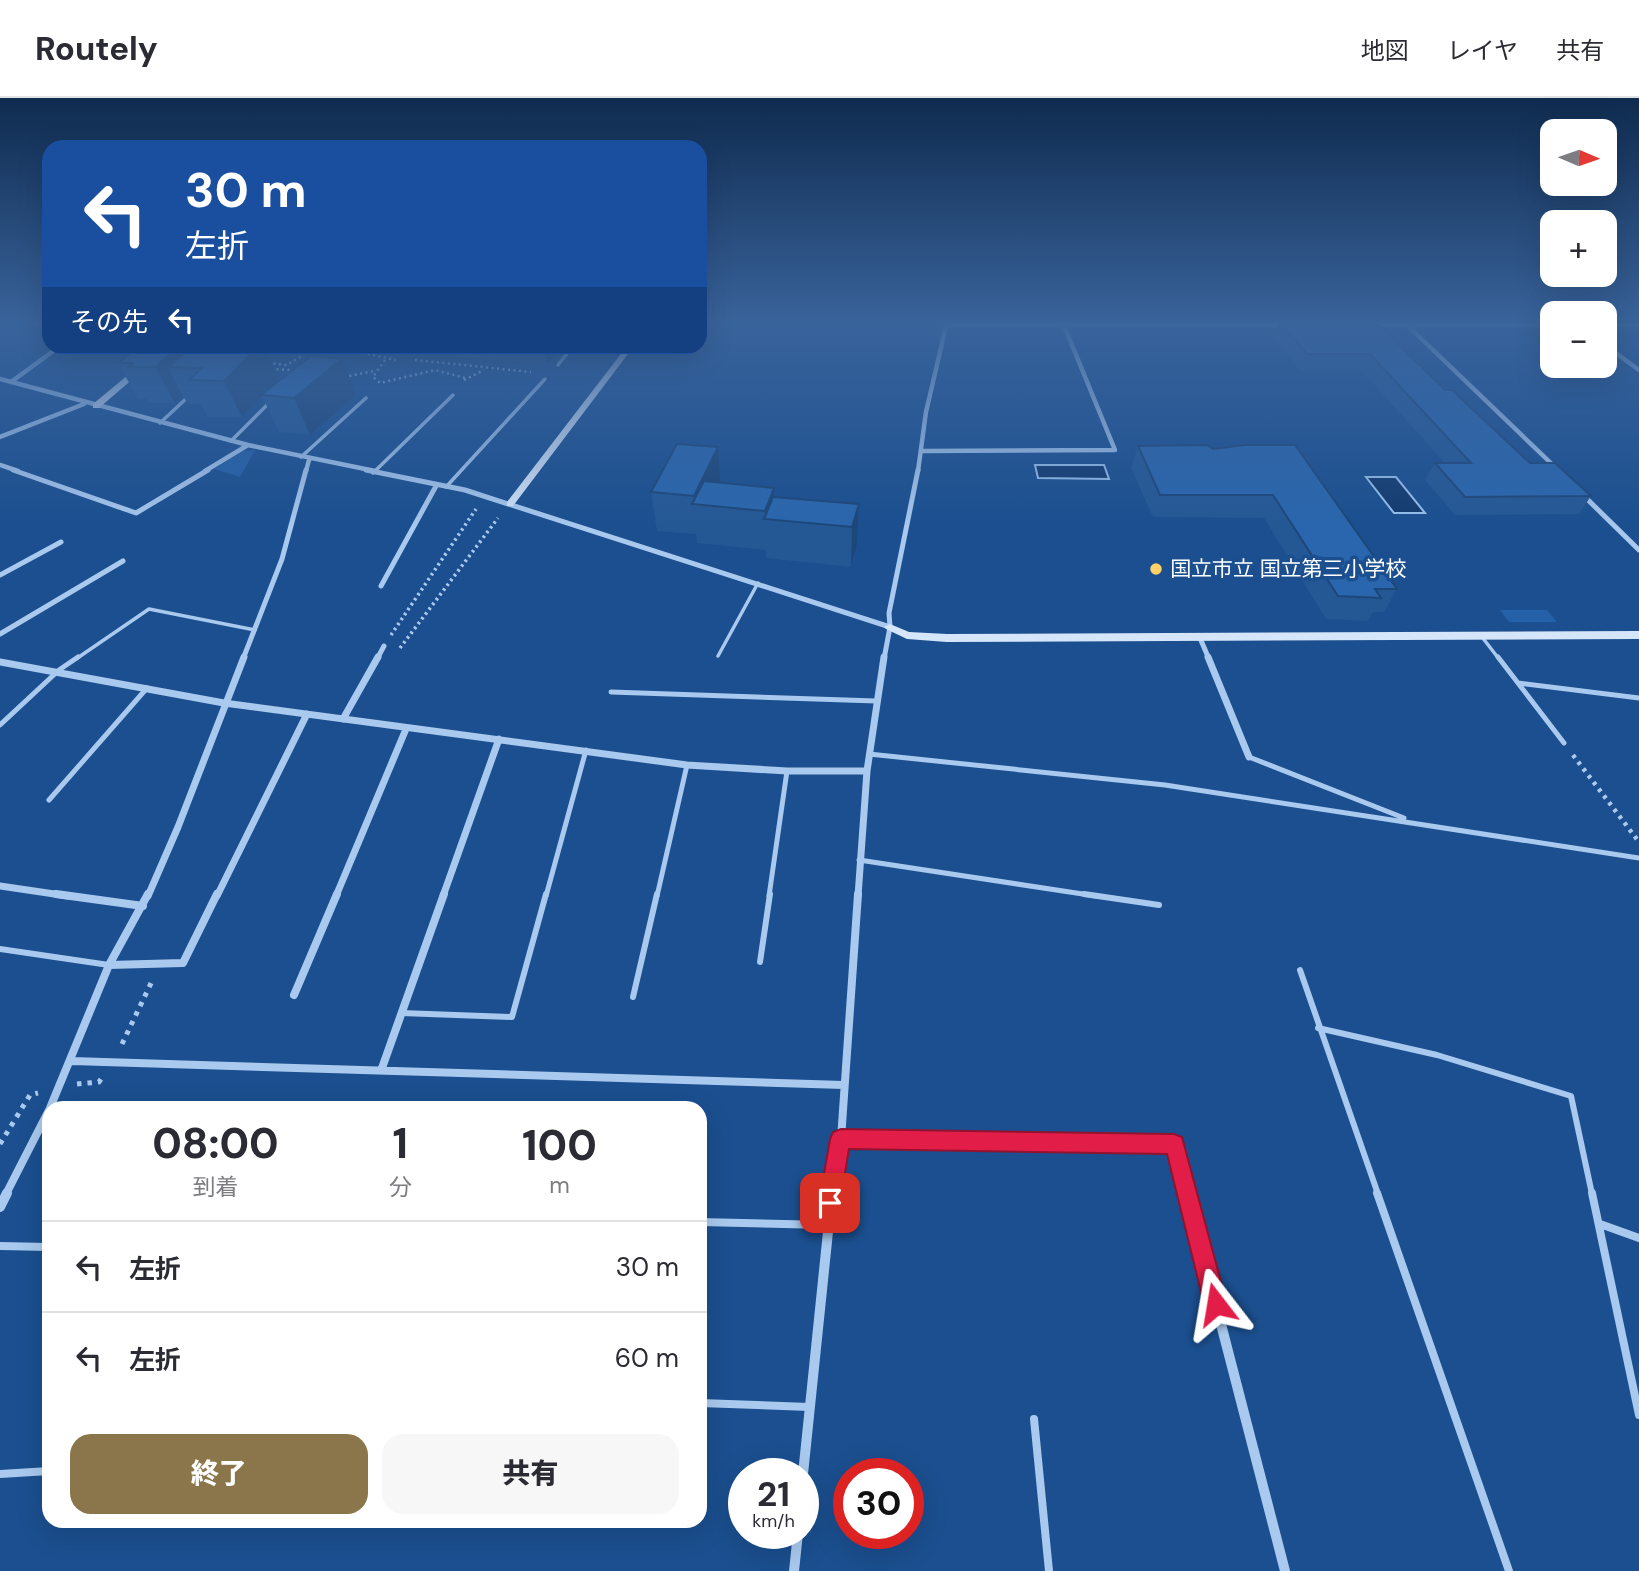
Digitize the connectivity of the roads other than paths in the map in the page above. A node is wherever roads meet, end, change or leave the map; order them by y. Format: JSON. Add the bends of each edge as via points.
{"nodes":[{"id":1,"x":40,"y":391,"type":"edge"},
{"id":2,"x":114,"y":391,"type":"edge"},
{"id":3,"x":194,"y":391,"type":"edge"},
{"id":4,"x":534,"y":391,"type":"edge"},
{"id":5,"x":597,"y":391,"type":"edge"},
{"id":6,"x":931,"y":391,"type":"edge"},
{"id":7,"x":1091,"y":391,"type":"edge"},
{"id":8,"x":1475,"y":391,"type":"edge"},
{"id":9,"x":281,"y":392,"type":"edge"},
{"id":10,"x":453,"y":396,"type":"road end"},
{"id":11,"x":366,"y":398,"type":"dead end"},
{"id":12,"x":85,"y":403,"type":"junction"},
{"id":13,"x":96,"y":406,"type":"junction"},
{"id":14,"x":160,"y":423,"type":"junction"},
{"id":15,"x":0,"y":436,"type":"edge"},
{"id":16,"x":231,"y":441,"type":"junction"},
{"id":17,"x":248,"y":445,"type":"junction"},
{"id":18,"x":921,"y":451,"type":"junction"},
{"id":19,"x":300,"y":458,"type":"junction"},
{"id":20,"x":309,"y":460,"type":"junction"},
{"id":21,"x":0,"y":465,"type":"edge"},
{"id":22,"x":373,"y":472,"type":"junction"},
{"id":23,"x":1565,"y":477,"type":"edge"},
{"id":24,"x":436,"y":485,"type":"junction"},
{"id":25,"x":1574,"y":486,"type":"edge"},
{"id":26,"x":446,"y":487,"type":"junction"},
{"id":27,"x":510,"y":504,"type":"junction"},
{"id":28,"x":61,"y":542,"type":"dead end"},
{"id":29,"x":1639,"y":550,"type":"edge"},
{"id":30,"x":123,"y":561,"type":"dead end"},
{"id":31,"x":0,"y":575,"type":"edge"},
{"id":32,"x":758,"y":583,"type":"junction"},
{"id":33,"x":381,"y":586,"type":"dead end"},
{"id":34,"x":890,"y":627,"type":"junction"},
{"id":35,"x":255,"y":630,"type":"junction"},
{"id":36,"x":0,"y":634,"type":"edge"},
{"id":37,"x":1639,"y":635,"type":"edge"},
{"id":38,"x":1482,"y":637,"type":"junction"},
{"id":39,"x":1200,"y":638,"type":"junction"},
{"id":40,"x":382,"y":649,"type":"road end"},
{"id":41,"x":718,"y":656,"type":"dead end"},
{"id":42,"x":0,"y":662,"type":"edge"},
{"id":43,"x":59,"y":670,"type":"junction"},
{"id":44,"x":1518,"y":683,"type":"junction"},
{"id":45,"x":147,"y":688,"type":"junction"},
{"id":46,"x":611,"y":692,"type":"dead end"},
{"id":47,"x":1639,"y":698,"type":"edge"},
{"id":48,"x":876,"y":701,"type":"junction"},
{"id":49,"x":224,"y":703,"type":"junction"},
{"id":50,"x":307,"y":714,"type":"junction"},
{"id":51,"x":343,"y":719,"type":"junction"},
{"id":52,"x":0,"y":725,"type":"edge"},
{"id":53,"x":406,"y":729,"type":"junction"},
{"id":54,"x":499,"y":739,"type":"junction"},
{"id":55,"x":1563,"y":743,"type":"road end"},
{"id":56,"x":586,"y":750,"type":"junction"},
{"id":57,"x":869,"y":754,"type":"junction"},
{"id":58,"x":1249,"y":757,"type":"joint"},
{"id":59,"x":687,"y":765,"type":"junction"},
{"id":60,"x":787,"y":771,"type":"junction"},
{"id":61,"x":867,"y":771,"type":"junction"},
{"id":62,"x":50,"y":800,"type":"dead end"},
{"id":63,"x":1414,"y":822,"type":"junction"},
{"id":64,"x":1639,"y":858,"type":"edge"},
{"id":65,"x":859,"y":860,"type":"junction"},
{"id":66,"x":0,"y":886,"type":"edge"},
{"id":67,"x":1159,"y":905,"type":"dead end"},
{"id":68,"x":144,"y":906,"type":"junction"},
{"id":69,"x":0,"y":949,"type":"edge"},
{"id":70,"x":760,"y":962,"type":"dead end"},
{"id":71,"x":109,"y":965,"type":"junction"},
{"id":72,"x":1300,"y":970,"type":"dead end"},
{"id":73,"x":294,"y":995,"type":"dead end"},
{"id":74,"x":633,"y":997,"type":"dead end"},
{"id":75,"x":401,"y":1013,"type":"junction"},
{"id":76,"x":1318,"y":1028,"type":"junction"},
{"id":77,"x":72,"y":1061,"type":"junction"},
{"id":78,"x":382,"y":1068,"type":"junction"},
{"id":79,"x":844,"y":1085,"type":"junction"},
{"id":80,"x":54,"y":1101,"type":"edge"},
{"id":81,"x":42,"y":1125,"type":"edge"},
{"id":82,"x":841,"y":1139,"type":"junction"},
{"id":83,"x":0,"y":1207,"type":"edge"},
{"id":84,"x":707,"y":1222,"type":"edge"},
{"id":85,"x":1600,"y":1224,"type":"junction"},
{"id":86,"x":826,"y":1225,"type":"junction"},
{"id":87,"x":1639,"y":1238,"type":"edge"},
{"id":88,"x":0,"y":1246,"type":"edge"},
{"id":89,"x":42,"y":1247,"type":"edge"},
{"id":90,"x":707,"y":1403,"type":"edge"},
{"id":91,"x":809,"y":1407,"type":"junction"},
{"id":92,"x":1639,"y":1415,"type":"edge"},
{"id":93,"x":1034,"y":1419,"type":"dead end"},
{"id":94,"x":804,"y":1458,"type":"edge"},
{"id":95,"x":42,"y":1471,"type":"edge"},
{"id":96,"x":0,"y":1474,"type":"edge"},
{"id":97,"x":796,"y":1549,"type":"edge"},
{"id":98,"x":794,"y":1571,"type":"edge"},
{"id":99,"x":1049,"y":1571,"type":"edge"},
{"id":100,"x":1285,"y":1571,"type":"edge"},
{"id":101,"x":1509,"y":1571,"type":"edge"}],
"edges":[{"from":1,"to":12,"type":"street"},
{"from":2,"to":13,"type":"street"},
{"from":3,"to":14,"type":"lane"},
{"from":4,"to":26,"type":"lane"},
{"from":5,"to":27,"type":"street"},
{"from":6,"to":18,"type":"street"},
{"from":7,"to":18,"type":"street","via":[[1115,450]]},
{"from":8,"to":23,"type":"street"},
{"from":9,"to":16,"type":"lane"},
{"from":10,"to":22,"type":"lane"},
{"from":11,"to":19,"type":"lane"},
{"from":12,"to":13,"type":"street"},
{"from":12,"to":15,"type":"street"},
{"from":13,"to":14,"type":"street"},
{"from":14,"to":16,"type":"street"},
{"from":16,"to":17,"type":"street"},
{"from":17,"to":19,"type":"street"},
{"from":17,"to":21,"type":"street","via":[[136,513]]},
{"from":18,"to":34,"type":"street"},
{"from":19,"to":20,"type":"street"},
{"from":20,"to":22,"type":"street"},
{"from":20,"to":35,"type":"street","via":[[282,559]]},
{"from":22,"to":24,"type":"street"},
{"from":24,"to":26,"type":"street"},
{"from":24,"to":33,"type":"street"},
{"from":25,"to":29,"type":"street"},
{"from":26,"to":27,"type":"street"},
{"from":27,"to":32,"type":"street"},
{"from":28,"to":31,"type":"street"},
{"from":30,"to":36,"type":"street"},
{"from":32,"to":34,"type":"street"},
{"from":32,"to":41,"type":"lane"},
{"from":34,"to":39,"type":"street","via":[[907,635],[947,638]]},
{"from":34,"to":48,"type":"street"},
{"from":35,"to":43,"type":"lane","via":[[149,609]]},
{"from":35,"to":49,"type":"street"},
{"from":37,"to":38,"type":"street"},
{"from":38,"to":39,"type":"street"},
{"from":38,"to":44,"type":"lane"},
{"from":39,"to":58,"type":"street"},
{"from":40,"to":51,"type":"street"},
{"from":42,"to":43,"type":"street"},
{"from":43,"to":45,"type":"street"},
{"from":43,"to":52,"type":"lane"},
{"from":44,"to":47,"type":"lane"},
{"from":44,"to":55,"type":"lane"},
{"from":45,"to":49,"type":"street"},
{"from":45,"to":62,"type":"lane"},
{"from":46,"to":48,"type":"lane"},
{"from":48,"to":57,"type":"street"},
{"from":49,"to":50,"type":"street"},
{"from":49,"to":68,"type":"street"},
{"from":50,"to":51,"type":"street"},
{"from":50,"to":71,"type":"street","via":[[183,963]]},
{"from":51,"to":53,"type":"street"},
{"from":53,"to":54,"type":"street"},
{"from":53,"to":73,"type":"street"},
{"from":54,"to":56,"type":"street"},
{"from":54,"to":75,"type":"street"},
{"from":56,"to":59,"type":"street"},
{"from":56,"to":75,"type":"lane","via":[[512,1017]]},
{"from":57,"to":61,"type":"street"},
{"from":57,"to":63,"type":"lane","via":[[1165,785]]},
{"from":58,"to":63,"type":"lane"},
{"from":59,"to":60,"type":"street"},
{"from":59,"to":74,"type":"lane"},
{"from":60,"to":61,"type":"street"},
{"from":60,"to":70,"type":"lane"},
{"from":61,"to":65,"type":"street"},
{"from":63,"to":64,"type":"lane"},
{"from":65,"to":67,"type":"lane"},
{"from":65,"to":79,"type":"street"},
{"from":66,"to":68,"type":"street"},
{"from":68,"to":71,"type":"street"},
{"from":69,"to":71,"type":"lane"},
{"from":71,"to":77,"type":"street"},
{"from":72,"to":76,"type":"lane"},
{"from":75,"to":78,"type":"street"},
{"from":76,"to":85,"type":"lane","via":[[1437,1055],[1571,1096]]},
{"from":76,"to":101,"type":"lane"},
{"from":77,"to":78,"type":"street"},
{"from":77,"to":80,"type":"street"},
{"from":78,"to":79,"type":"street"},
{"from":79,"to":82,"type":"street"},
{"from":81,"to":83,"type":"street"},
{"from":82,"to":86,"type":"street"},
{"from":82,"to":100,"type":"street","via":[[1174,1144]]},
{"from":84,"to":86,"type":"lane"},
{"from":85,"to":87,"type":"lane"},
{"from":85,"to":92,"type":"lane"},
{"from":86,"to":91,"type":"street"},
{"from":88,"to":89,"type":"lane"},
{"from":90,"to":91,"type":"lane"},
{"from":91,"to":94,"type":"street"},
{"from":93,"to":99,"type":"lane"},
{"from":95,"to":96,"type":"lane"},
{"from":97,"to":98,"type":"street"}]}
